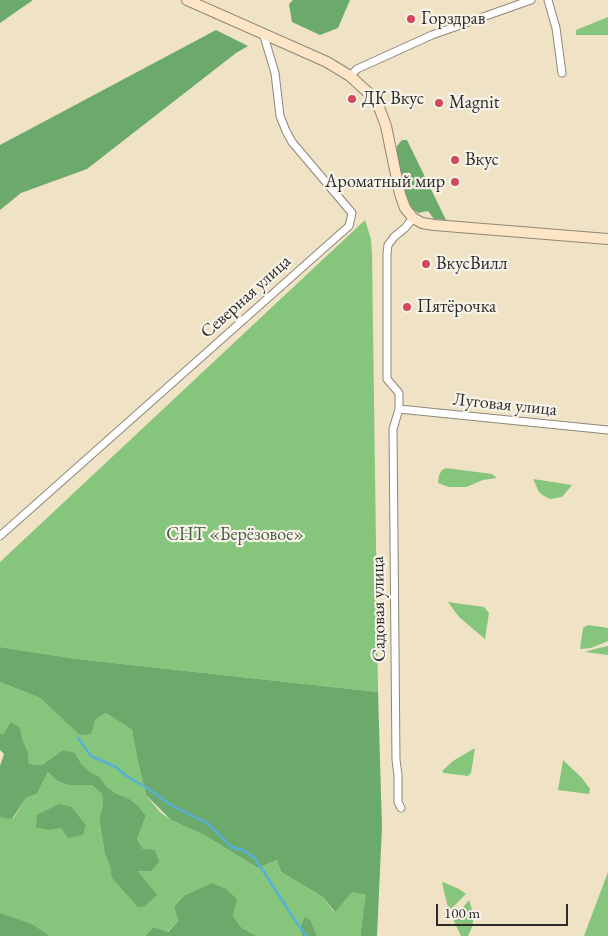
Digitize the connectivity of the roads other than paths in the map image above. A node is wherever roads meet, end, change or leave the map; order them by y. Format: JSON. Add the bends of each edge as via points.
{"nodes":[{"id":1,"x":187,"y":0,"type":"edge"},
{"id":2,"x":530,"y":0,"type":"edge"},
{"id":3,"x":548,"y":0,"type":"edge"},
{"id":4,"x":263,"y":34,"type":"junction"},
{"id":5,"x":562,"y":73,"type":"dead end"},
{"id":6,"x":350,"y":76,"type":"junction"},
{"id":7,"x":413,"y":218,"type":"junction"},
{"id":8,"x":608,"y":239,"type":"edge"},
{"id":9,"x":399,"y":409,"type":"junction"},
{"id":10,"x":608,"y":430,"type":"edge"},
{"id":11,"x":0,"y":536,"type":"edge"},
{"id":12,"x":401,"y":808,"type":"dead end"}],
"edges":[{"from":1,"to":4,"type":"street"},
{"from":2,"to":6,"type":"street","via":[[432,34]]},
{"from":3,"to":5,"type":"street","via":[[556,28]]},
{"from":4,"to":6,"type":"street","via":[[327,62]]},
{"from":4,"to":11,"type":"street","name":"Северная улица","via":[[276,72],[280,116],[286,131],[352,213],[349,226]]},
{"from":6,"to":7,"type":"street","via":[[374,98],[380,110],[400,194]]},
{"from":7,"to":8,"type":"street","via":[[434,225]]},
{"from":7,"to":9,"type":"street","via":[[388,245],[387,254],[387,379],[399,393]]},
{"from":9,"to":10,"type":"street","name":"Луговая улица"},
{"from":9,"to":12,"type":"street","name":"Садовая улица","via":[[393,429],[396,760]]}]}
